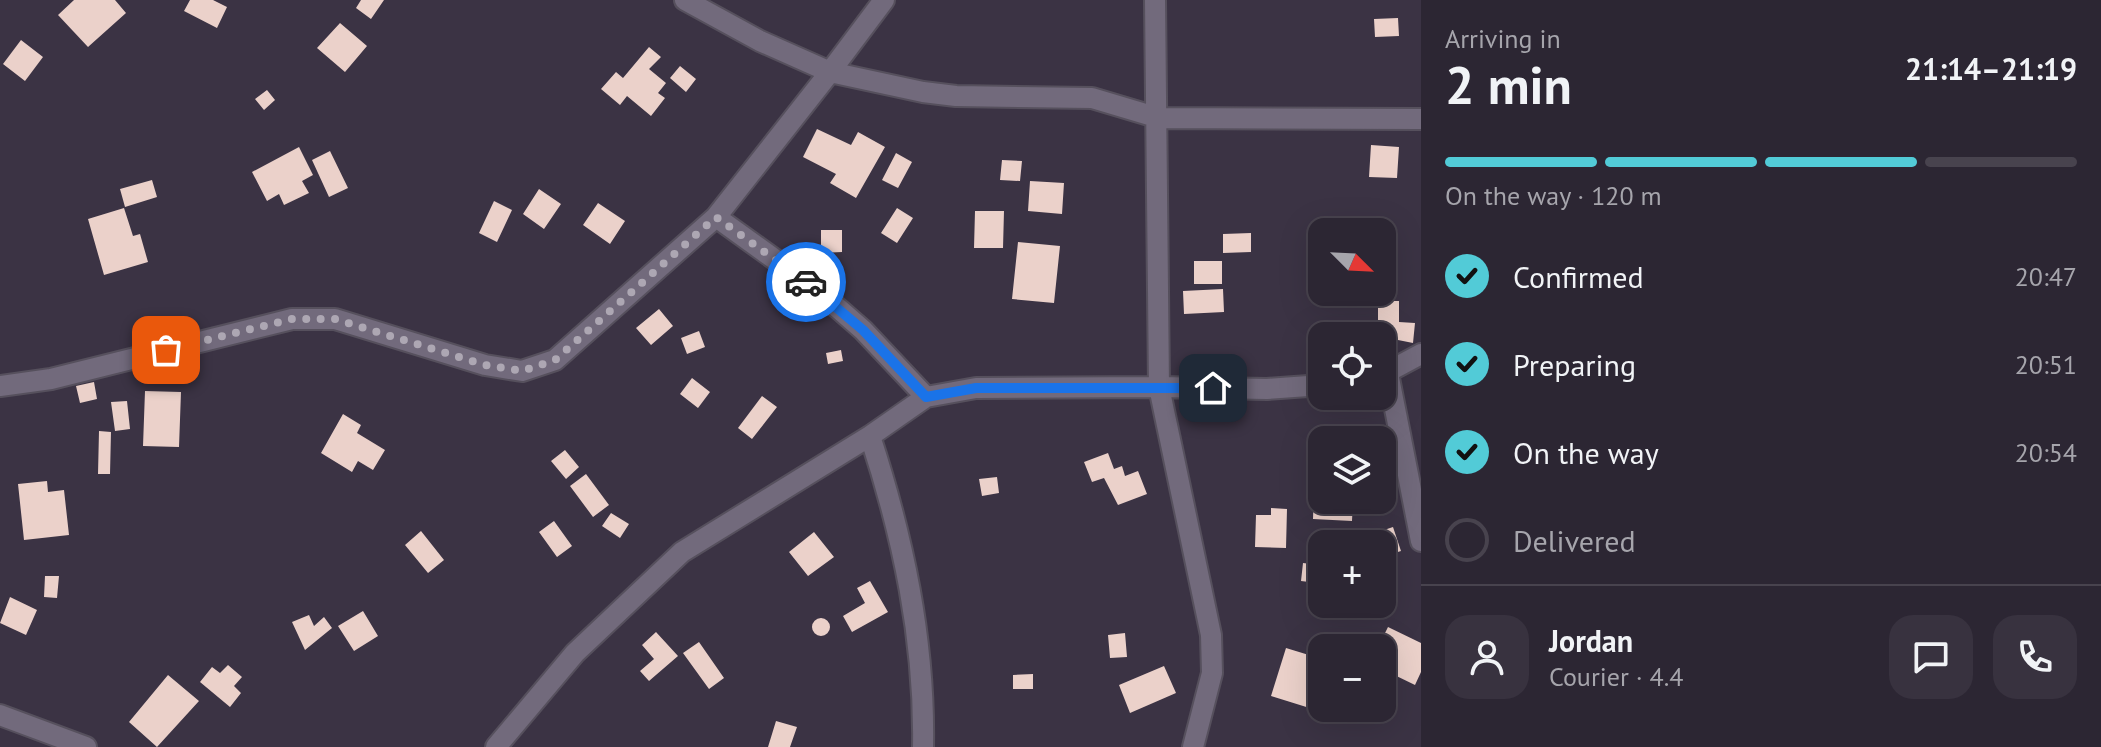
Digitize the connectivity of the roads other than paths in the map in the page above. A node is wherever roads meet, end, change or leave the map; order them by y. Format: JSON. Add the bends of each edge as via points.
{"nodes":[{"id":1,"x":685,"y":0,"type":"edge"},
{"id":2,"x":884,"y":0,"type":"edge"},
{"id":3,"x":1155,"y":0,"type":"edge"},
{"id":4,"x":830,"y":72,"type":"junction"},
{"id":5,"x":1159,"y":118,"type":"junction"},
{"id":6,"x":1421,"y":119,"type":"edge"},
{"id":7,"x":716,"y":217,"type":"junction"},
{"id":8,"x":1421,"y":354,"type":"edge"},
{"id":9,"x":1396,"y":368,"type":"edge"},
{"id":10,"x":0,"y":386,"type":"edge"},
{"id":11,"x":1308,"y":386,"type":"edge"},
{"id":12,"x":1159,"y":387,"type":"junction"},
{"id":13,"x":926,"y":397,"type":"junction"},
{"id":14,"x":1393,"y":410,"type":"edge"},
{"id":15,"x":870,"y":436,"type":"junction"},
{"id":16,"x":1421,"y":541,"type":"edge"},
{"id":17,"x":0,"y":715,"type":"edge"},
{"id":18,"x":86,"y":747,"type":"edge"},
{"id":19,"x":496,"y":747,"type":"edge"},
{"id":20,"x":923,"y":747,"type":"edge"},
{"id":21,"x":1193,"y":747,"type":"edge"}],
"edges":[{"from":1,"to":4,"type":"street"},
{"from":2,"to":4,"type":"street"},
{"from":3,"to":5,"type":"street"},
{"from":4,"to":5,"type":"street","via":[[945,95],[1092,98]]},
{"from":4,"to":7,"type":"street"},
{"from":5,"to":6,"type":"street"},
{"from":5,"to":12,"type":"street"},
{"from":7,"to":10,"type":"street","via":[[555,360],[522,371],[485,365],[335,319],[292,319],[51,379]]},
{"from":7,"to":13,"type":"street","via":[[816,289]]},
{"from":8,"to":9,"type":"street"},
{"from":11,"to":12,"type":"street"},
{"from":12,"to":13,"type":"street","via":[[976,388]]},
{"from":12,"to":21,"type":"street","via":[[1211,635],[1212,673]]},
{"from":13,"to":15,"type":"street"},
{"from":14,"to":16,"type":"street"},
{"from":15,"to":19,"type":"street","via":[[682,552],[575,653]]},
{"from":15,"to":20,"type":"street","via":[[897,518],[908,575]]},
{"from":17,"to":18,"type":"street"}]}
